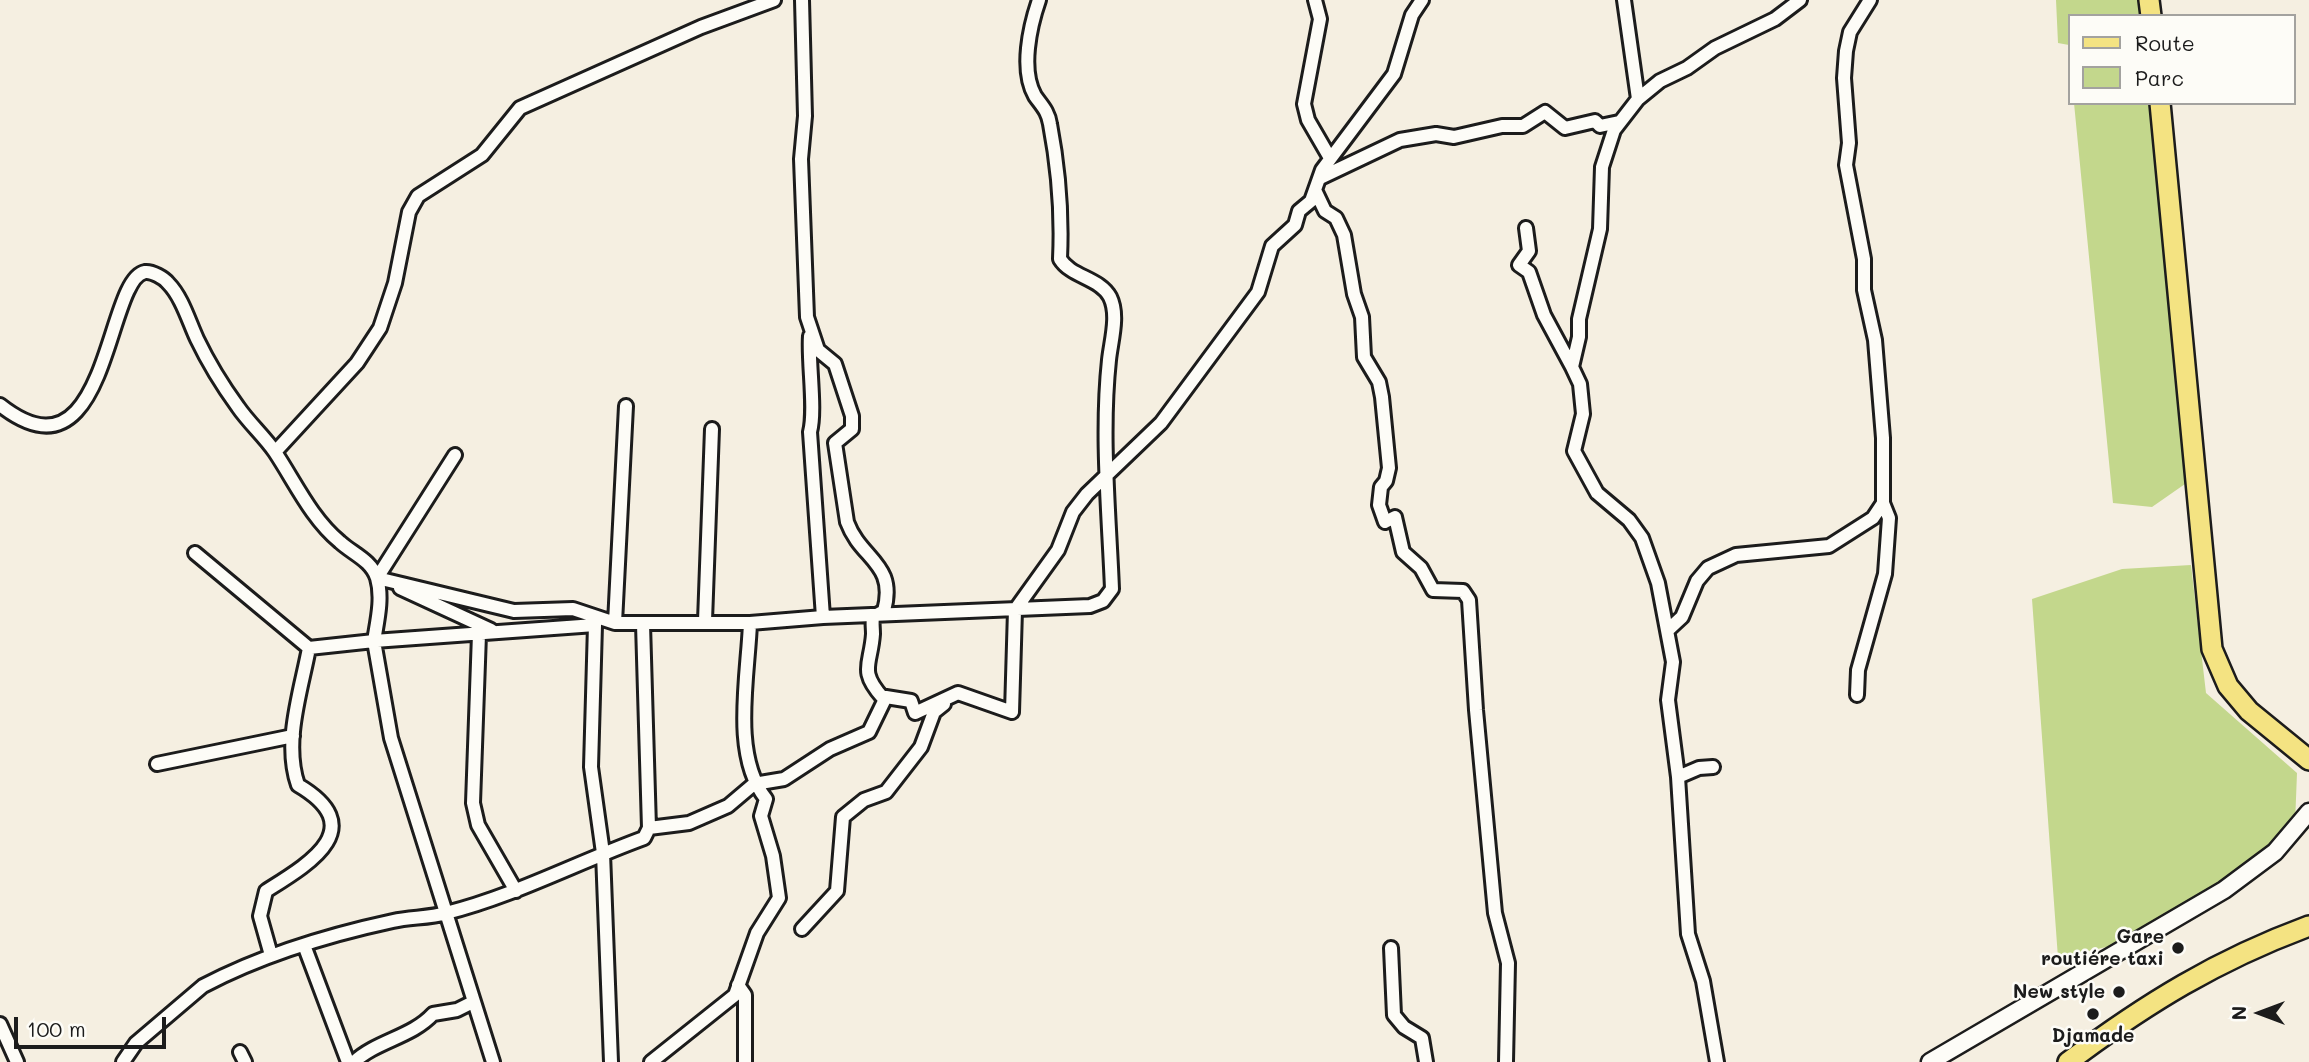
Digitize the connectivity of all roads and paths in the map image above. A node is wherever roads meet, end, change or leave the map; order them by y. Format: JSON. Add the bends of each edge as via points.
{"nodes":[{"id":1,"x":774,"y":0,"type":"edge"},
{"id":2,"x":802,"y":0,"type":"edge"},
{"id":3,"x":1039,"y":0,"type":"edge"},
{"id":4,"x":1315,"y":0,"type":"edge"},
{"id":5,"x":1422,"y":0,"type":"edge"},
{"id":6,"x":1624,"y":0,"type":"edge"},
{"id":7,"x":1800,"y":0,"type":"edge"},
{"id":8,"x":1870,"y":0,"type":"edge"},
{"id":9,"x":1638,"y":99,"type":"junction"},
{"id":10,"x":2160,"y":105,"type":"edge"},
{"id":11,"x":1619,"y":122,"type":"junction"},
{"id":12,"x":1330,"y":158,"type":"junction"},
{"id":13,"x":1317,"y":184,"type":"junction"},
{"id":14,"x":1526,"y":229,"type":"dead end"},
{"id":15,"x":810,"y":333,"type":"junction"},
{"id":16,"x":1572,"y":367,"type":"junction"},
{"id":17,"x":0,"y":405,"type":"edge"},
{"id":18,"x":626,"y":406,"type":"dead end"},
{"id":19,"x":712,"y":429,"type":"dead end"},
{"id":20,"x":275,"y":452,"type":"junction"},
{"id":21,"x":455,"y":455,"type":"dead end"},
{"id":22,"x":1107,"y":476,"type":"junction"},
{"id":23,"x":1883,"y":503,"type":"junction"},
{"id":24,"x":195,"y":553,"type":"dead end"},
{"id":25,"x":377,"y":578,"type":"junction"},
{"id":26,"x":1015,"y":610,"type":"junction"},
{"id":27,"x":823,"y":617,"type":"junction"},
{"id":28,"x":873,"y":617,"type":"junction"},
{"id":29,"x":705,"y":621,"type":"junction"},
{"id":30,"x":615,"y":623,"type":"junction"},
{"id":31,"x":750,"y":623,"type":"junction"},
{"id":32,"x":643,"y":624,"type":"junction"},
{"id":33,"x":1668,"y":631,"type":"junction"},
{"id":34,"x":499,"y":632,"type":"junction"},
{"id":35,"x":479,"y":634,"type":"junction"},
{"id":36,"x":373,"y":641,"type":"junction"},
{"id":37,"x":309,"y":648,"type":"junction"},
{"id":38,"x":1857,"y":695,"type":"dead end"},
{"id":39,"x":886,"y":697,"type":"junction"},
{"id":40,"x":952,"y":698,"type":"junction"},
{"id":41,"x":293,"y":736,"type":"junction"},
{"id":42,"x":2309,"y":760,"type":"edge"},
{"id":43,"x":157,"y":765,"type":"dead end"},
{"id":44,"x":1713,"y":767,"type":"dead end"},
{"id":45,"x":1678,"y":778,"type":"junction"},
{"id":46,"x":754,"y":783,"type":"junction"},
{"id":47,"x":2309,"y":812,"type":"edge"},
{"id":48,"x":649,"y":828,"type":"junction"},
{"id":49,"x":603,"y":853,"type":"junction"},
{"id":50,"x":516,"y":891,"type":"junction"},
{"id":51,"x":444,"y":914,"type":"junction"},
{"id":52,"x":2309,"y":926,"type":"edge"},
{"id":53,"x":802,"y":929,"type":"dead end"},
{"id":54,"x":304,"y":945,"type":"junction"},
{"id":55,"x":1391,"y":948,"type":"dead end"},
{"id":56,"x":271,"y":955,"type":"junction"},
{"id":57,"x":738,"y":985,"type":"junction"},
{"id":58,"x":473,"y":1002,"type":"junction"},
{"id":59,"x":0,"y":1024,"type":"edge"},
{"id":60,"x":488,"y":1060,"type":"edge"},
{"id":61,"x":16,"y":1061,"type":"edge"},
{"id":62,"x":122,"y":1062,"type":"edge"},
{"id":63,"x":348,"y":1062,"type":"edge"},
{"id":64,"x":354,"y":1062,"type":"edge"},
{"id":65,"x":611,"y":1062,"type":"edge"},
{"id":66,"x":651,"y":1062,"type":"edge"},
{"id":67,"x":745,"y":1062,"type":"edge"},
{"id":68,"x":1426,"y":1062,"type":"edge"},
{"id":69,"x":1506,"y":1062,"type":"edge"},
{"id":70,"x":1717,"y":1062,"type":"edge"},
{"id":71,"x":1930,"y":1062,"type":"edge"},
{"id":72,"x":2068,"y":1062,"type":"edge"}],
"edges":[{"from":1,"to":20,"type":"street","via":[[701,27],[520,108],[482,155],[418,196],[409,212],[395,283],[380,328],[357,363]]},
{"from":2,"to":15,"type":"street","via":[[805,116],[801,159]]},
{"from":3,"to":22,"type":"street","via":[[1028,62],[1054,145],[1060,259],[1070,270],[1103,288],[1114,316],[1107,380]]},
{"from":4,"to":12,"type":"street","via":[[1320,19],[1304,104]]},
{"from":5,"to":12,"type":"street","via":[[1412,15],[1394,74]]},
{"from":6,"to":9,"type":"street"},
{"from":7,"to":9,"type":"street","via":[[1775,19],[1660,81]]},
{"from":8,"to":23,"type":"street","via":[[1850,32],[1846,51],[1846,165],[1875,340]]},
{"from":9,"to":11,"type":"street"},
{"from":10,"to":42,"type":"main road","via":[[2212,649],[2228,685],[2249,711]]},
{"from":11,"to":13,"type":"street","via":[[1600,126],[1595,121],[1565,128],[1545,112],[1523,126],[1400,140]]},
{"from":11,"to":16,"type":"street","via":[[1602,167],[1600,229]]},
{"from":12,"to":13,"type":"street"},
{"from":13,"to":22,"type":"street","via":[[1295,225],[1272,246],[1258,292],[1161,423]]},
{"from":13,"to":69,"type":"street","via":[[1325,211],[1336,218],[1345,235],[1362,317],[1364,357],[1382,397],[1388,468],[1380,501],[1383,518],[1385,522],[1395,517],[1403,552],[1421,568],[1433,590],[1463,591],[1469,600],[1495,913],[1508,963]]},
{"from":14,"to":16,"type":"street","via":[[1529,251],[1519,265],[1529,272],[1544,315]]},
{"from":15,"to":27,"type":"street","via":[[810,432]]},
{"from":15,"to":28,"type":"street","via":[[818,350],[835,363],[852,416],[852,429],[835,443],[837,464],[851,534],[888,582],[884,611]]},
{"from":16,"to":33,"type":"street","via":[[1580,384],[1583,414],[1574,451],[1597,492],[1642,538],[1652,560]]},
{"from":17,"to":20,"type":"street","via":[[39,425],[52,425],[70,415],[100,372],[128,287],[140,274],[152,272],[168,282],[214,373]]},
{"from":18,"to":30,"type":"street"},
{"from":19,"to":29,"type":"street"},
{"from":20,"to":25,"type":"street","via":[[293,485],[338,541],[369,563]]},
{"from":21,"to":25,"type":"street"},
{"from":22,"to":26,"type":"street","via":[[1073,512],[1058,550]]},
{"from":22,"to":26,"type":"street","via":[[1112,589],[1103,601],[1090,606]]},
{"from":23,"to":33,"type":"street","via":[[1873,518],[1829,546],[1736,555],[1708,568],[1697,581],[1682,617]]},
{"from":23,"to":38,"type":"street","via":[[1889,518],[1885,574],[1858,670]]},
{"from":24,"to":37,"type":"street"},
{"from":25,"to":30,"type":"street","via":[[514,611],[573,609]]},
{"from":25,"to":34,"type":"street","via":[[480,628]]},
{"from":25,"to":36,"type":"street","via":[[379,604]]},
{"from":26,"to":28,"type":"street"},
{"from":26,"to":40,"type":"street","via":[[1012,712],[958,693]]},
{"from":27,"to":28,"type":"street"},
{"from":27,"to":31,"type":"street"},
{"from":28,"to":39,"type":"street","via":[[866,668],[876,691]]},
{"from":29,"to":31,"type":"street"},
{"from":29,"to":32,"type":"street"},
{"from":30,"to":32,"type":"street"},
{"from":31,"to":46,"type":"street","via":[[745,756]]},
{"from":32,"to":48,"type":"street"},
{"from":33,"to":45,"type":"street","via":[[1673,662],[1668,700]]},
{"from":34,"to":35,"type":"street"},
{"from":34,"to":49,"type":"street","via":[[595,625],[591,767]]},
{"from":35,"to":36,"type":"street"},
{"from":35,"to":50,"type":"street","via":[[473,803],[478,825]]},
{"from":36,"to":37,"type":"street"},
{"from":36,"to":51,"type":"street","via":[[391,738]]},
{"from":37,"to":41,"type":"street"},
{"from":39,"to":40,"type":"street","via":[[911,701],[915,713]]},
{"from":39,"to":46,"type":"street","via":[[869,732],[830,749],[784,779]]},
{"from":40,"to":53,"type":"street","via":[[934,712],[921,747],[886,792],[864,800],[843,817],[837,891]]},
{"from":41,"to":43,"type":"street"},
{"from":41,"to":56,"type":"street","via":[[292,768],[298,785],[327,808],[331,828],[326,846],[314,860],[266,891],[260,916]]},
{"from":44,"to":45,"type":"street"},
{"from":45,"to":70,"type":"street","via":[[1688,934],[1703,981]]},
{"from":46,"to":48,"type":"street","via":[[727,806],[690,823]]},
{"from":46,"to":57,"type":"street","via":[[766,799],[761,816],[779,898],[757,933]]},
{"from":47,"to":71,"type":"street","via":[[2275,852],[2224,890]]},
{"from":48,"to":49,"type":"street","via":[[644,838]]},
{"from":49,"to":50,"type":"street"},
{"from":49,"to":65,"type":"street"},
{"from":50,"to":51,"type":"street"},
{"from":51,"to":54,"type":"street","via":[[395,921]]},
{"from":51,"to":58,"type":"street"},
{"from":52,"to":72,"type":"main road","via":[[2249,948],[2186,981]]},
{"from":54,"to":56,"type":"street"},
{"from":54,"to":63,"type":"street"},
{"from":55,"to":68,"type":"street","via":[[1394,1015],[1422,1038]]},
{"from":56,"to":62,"type":"street","via":[[203,986],[136,1043]]},
{"from":57,"to":66,"type":"street","via":[[728,1002]]},
{"from":57,"to":67,"type":"street","via":[[745,995]]},
{"from":58,"to":60,"type":"street"},
{"from":58,"to":64,"type":"street","via":[[433,1014],[424,1025],[365,1051]]},
{"from":59,"to":61,"type":"street"}]}
